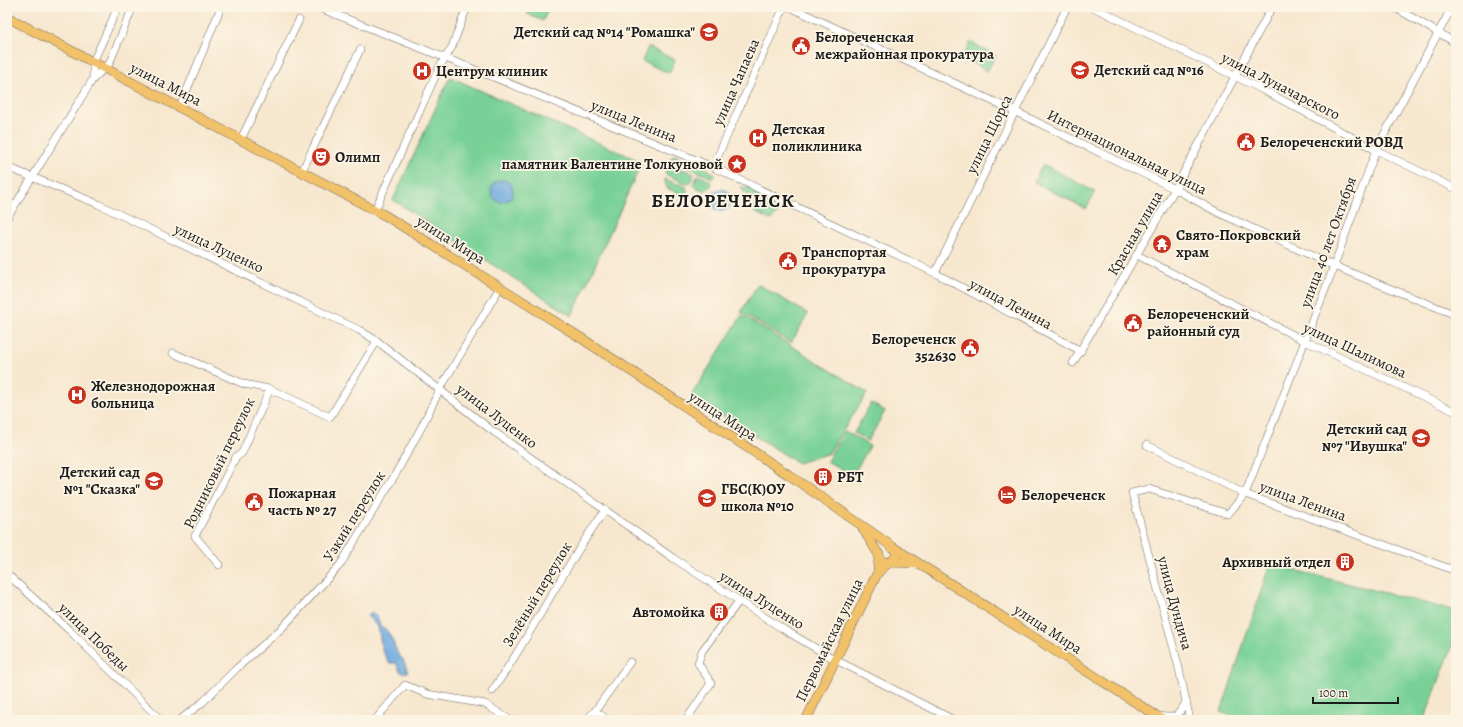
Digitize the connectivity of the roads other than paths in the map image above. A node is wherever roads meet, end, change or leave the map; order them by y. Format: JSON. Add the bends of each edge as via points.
{"nodes":[{"id":1,"x":118,"y":7,"type":"edge"},
{"id":2,"x":133,"y":7,"type":"edge"},
{"id":3,"x":221,"y":7,"type":"edge"},
{"id":4,"x":317,"y":7,"type":"edge"},
{"id":5,"x":467,"y":7,"type":"edge"},
{"id":6,"x":784,"y":7,"type":"edge"},
{"id":7,"x":790,"y":7,"type":"edge"},
{"id":8,"x":1067,"y":7,"type":"edge"},
{"id":9,"x":1093,"y":7,"type":"edge"},
{"id":10,"x":1272,"y":7,"type":"edge"},
{"id":11,"x":1394,"y":7,"type":"edge"},
{"id":12,"x":1452,"y":7,"type":"edge"},
{"id":13,"x":7,"y":17,"type":"edge"},
{"id":14,"x":299,"y":20,"type":"dead end"},
{"id":15,"x":1438,"y":32,"type":"junction"},
{"id":16,"x":1456,"y":43,"type":"edge"},
{"id":17,"x":360,"y":50,"type":"dead end"},
{"id":18,"x":445,"y":57,"type":"junction"},
{"id":19,"x":93,"y":62,"type":"junction"},
{"id":20,"x":105,"y":68,"type":"junction"},
{"id":21,"x":1235,"y":76,"type":"junction"},
{"id":22,"x":93,"y":79,"type":"junction"},
{"id":23,"x":180,"y":107,"type":"junction"},
{"id":24,"x":1014,"y":111,"type":"junction"},
{"id":25,"x":241,"y":139,"type":"junction"},
{"id":26,"x":1376,"y":150,"type":"junction"},
{"id":27,"x":7,"y":167,"type":"edge"},
{"id":28,"x":713,"y":167,"type":"junction"},
{"id":29,"x":302,"y":171,"type":"junction"},
{"id":30,"x":34,"y":177,"type":"junction"},
{"id":31,"x":1175,"y":189,"type":"junction"},
{"id":32,"x":1456,"y":189,"type":"edge"},
{"id":33,"x":375,"y":210,"type":"junction"},
{"id":34,"x":7,"y":218,"type":"edge"},
{"id":35,"x":1137,"y":256,"type":"junction"},
{"id":36,"x":1334,"y":266,"type":"junction"},
{"id":37,"x":935,"y":273,"type":"junction"},
{"id":38,"x":500,"y":287,"type":"junction"},
{"id":39,"x":1456,"y":315,"type":"edge"},
{"id":40,"x":377,"y":341,"type":"junction"},
{"id":41,"x":1305,"y":341,"type":"junction"},
{"id":42,"x":173,"y":353,"type":"dead end"},
{"id":43,"x":1079,"y":353,"type":"junction"},
{"id":44,"x":1073,"y":363,"type":"dead end"},
{"id":45,"x":270,"y":389,"type":"junction"},
{"id":46,"x":440,"y":389,"type":"junction"},
{"id":47,"x":1456,"y":412,"type":"edge"},
{"id":48,"x":1147,"y":444,"type":"dead end"},
{"id":49,"x":1245,"y":494,"type":"junction"},
{"id":50,"x":605,"y":510,"type":"junction"},
{"id":51,"x":1212,"y":510,"type":"joint"},
{"id":52,"x":859,"y":523,"type":"junction"},
{"id":53,"x":893,"y":547,"type":"junction"},
{"id":54,"x":879,"y":555,"type":"junction"},
{"id":55,"x":892,"y":562,"type":"junction"},
{"id":56,"x":918,"y":563,"type":"junction"},
{"id":57,"x":219,"y":565,"type":"dead end"},
{"id":58,"x":878,"y":572,"type":"junction"},
{"id":59,"x":1456,"y":572,"type":"edge"},
{"id":60,"x":7,"y":574,"type":"edge"},
{"id":61,"x":739,"y":601,"type":"junction"},
{"id":62,"x":834,"y":659,"type":"junction"},
{"id":63,"x":630,"y":662,"type":"dead end"},
{"id":64,"x":492,"y":691,"type":"dead end"},
{"id":65,"x":1186,"y":702,"type":"junction"},
{"id":66,"x":595,"y":711,"type":"junction"},
{"id":67,"x":1160,"y":718,"type":"edge"},
{"id":68,"x":161,"y":720,"type":"edge"},
{"id":69,"x":180,"y":720,"type":"edge"},
{"id":70,"x":374,"y":720,"type":"edge"},
{"id":71,"x":510,"y":720,"type":"edge"},
{"id":72,"x":586,"y":720,"type":"edge"},
{"id":73,"x":608,"y":720,"type":"edge"},
{"id":74,"x":686,"y":720,"type":"edge"},
{"id":75,"x":806,"y":720,"type":"edge"},
{"id":76,"x":954,"y":720,"type":"edge"},
{"id":77,"x":1190,"y":720,"type":"edge"}],
"edges":[{"from":1,"to":19,"type":"street"},
{"from":2,"to":20,"type":"street"},
{"from":3,"to":23,"type":"street"},
{"from":4,"to":18,"type":"street","name":"улица Ленина"},
{"from":5,"to":18,"type":"street","via":[[452,47]]},
{"from":6,"to":28,"type":"street","name":"улица Чапаева"},
{"from":7,"to":24,"type":"street","name":"Интернациональная улица"},
{"from":8,"to":24,"type":"street","name":"улица Щорса"},
{"from":9,"to":21,"type":"street","name":"улица Луначарского"},
{"from":10,"to":21,"type":"street","name":"Красная улица"},
{"from":11,"to":15,"type":"street"},
{"from":12,"to":15,"type":"street","name":"улица 40 лет Октября"},
{"from":13,"to":19,"type":"main road","name":"улица Мира"},
{"from":14,"to":25,"type":"street"},
{"from":15,"to":16,"type":"street"},
{"from":15,"to":26,"type":"street","name":"улица 40 лет Октября"},
{"from":17,"to":29,"type":"street"},
{"from":18,"to":28,"type":"street","name":"улица Ленина"},
{"from":18,"to":33,"type":"street"},
{"from":19,"to":20,"type":"main road","name":"улица Мира"},
{"from":19,"to":22,"type":"street"},
{"from":20,"to":22,"type":"street"},
{"from":20,"to":23,"type":"main road","name":"улица Мира"},
{"from":21,"to":26,"type":"street","name":"улица Луначарского"},
{"from":21,"to":31,"type":"street","name":"Красная улица"},
{"from":22,"to":30,"type":"street"},
{"from":23,"to":25,"type":"main road","name":"улица Мира"},
{"from":24,"to":31,"type":"street","name":"Интернациональная улица"},
{"from":24,"to":37,"type":"street","name":"улица Щорса"},
{"from":25,"to":29,"type":"main road","name":"улица Мира"},
{"from":26,"to":32,"type":"street","name":"улица Луначарского"},
{"from":26,"to":36,"type":"street","name":"улица 40 лет Октября"},
{"from":27,"to":30,"type":"street","name":"улица Луценко"},
{"from":28,"to":37,"type":"street","name":"улица Ленина"},
{"from":29,"to":33,"type":"main road","name":"улица Мира"},
{"from":30,"to":34,"type":"street"},
{"from":30,"to":40,"type":"street","name":"улица Луценко","via":[[98,204]]},
{"from":31,"to":35,"type":"street","name":"Красная улица"},
{"from":31,"to":36,"type":"street","name":"Интернациональная улица","via":[[1217,212]]},
{"from":33,"to":38,"type":"main road","name":"улица Мира"},
{"from":35,"to":41,"type":"street","name":"улица Шалимова"},
{"from":35,"to":43,"type":"street","name":"Красная улица"},
{"from":36,"to":39,"type":"street","name":"Интернациональная улица"},
{"from":36,"to":41,"type":"street","name":"улица 40 лет Октября"},
{"from":37,"to":43,"type":"street","name":"улица Ленина"},
{"from":38,"to":46,"type":"street","name":"Узкий переулок"},
{"from":38,"to":52,"type":"main road","name":"улица Мира"},
{"from":40,"to":45,"type":"street","name":"Родниковый переулок","via":[[330,417]]},
{"from":40,"to":46,"type":"street","name":"улица Луценко"},
{"from":41,"to":47,"type":"street","name":"улица Шалимова"},
{"from":41,"to":49,"type":"street","name":"улица 40 лет Октября"},
{"from":42,"to":45,"type":"street","name":"Родниковый переулок","via":[[244,384]]},
{"from":43,"to":44,"type":"street","name":"Красная улица"},
{"from":45,"to":57,"type":"street","name":"Родниковый переулок","via":[[242,454],[236,457],[195,536]]},
{"from":46,"to":50,"type":"street","name":"улица Луценко","via":[[490,429]]},
{"from":46,"to":69,"type":"street","name":"Узкий переулок","via":[[398,469],[340,565],[282,628]]},
{"from":48,"to":49,"type":"street","name":"улица Ленина"},
{"from":49,"to":51,"type":"street","name":"улица 40 лет Октября","via":[[1228,514]]},
{"from":49,"to":59,"type":"street","name":"улица Ленина"},
{"from":50,"to":61,"type":"street","name":"улица Луценко"},
{"from":50,"to":64,"type":"street","name":"Зелёный переулок"},
{"from":51,"to":65,"type":"street","name":"улица Дундича","via":[[1149,489],[1132,493]]},
{"from":52,"to":53,"type":"main road","name":"улица Мира"},
{"from":52,"to":54,"type":"main road","name":"улица Мира"},
{"from":53,"to":54,"type":"main road","via":[[886,546]]},
{"from":53,"to":55,"type":"main road","via":[[896,557]]},
{"from":53,"to":56,"type":"main road","name":"улица Мира"},
{"from":54,"to":55,"type":"main road","via":[[884,562]]},
{"from":54,"to":58,"type":"main road","name":"Первомайская улица"},
{"from":55,"to":56,"type":"main road"},
{"from":55,"to":58,"type":"main road","name":"Первомайская улица"},
{"from":56,"to":67,"type":"main road","name":"улица Мира"},
{"from":58,"to":62,"type":"main road","name":"Первомайская улица"},
{"from":60,"to":68,"type":"street","name":"улица Победы"},
{"from":61,"to":62,"type":"street","name":"улица Луценко"},
{"from":61,"to":74,"type":"street","via":[[702,651],[698,663],[711,683]]},
{"from":62,"to":75,"type":"main road","name":"Первомайская улица"},
{"from":62,"to":76,"type":"street","name":"улица Луценко"},
{"from":63,"to":66,"type":"street"},
{"from":65,"to":67,"type":"street","via":[[1180,714]]},
{"from":65,"to":77,"type":"street","name":"улица Дундича"},
{"from":66,"to":72,"type":"street"},
{"from":66,"to":73,"type":"street"},
{"from":70,"to":71,"type":"street","via":[[405,685],[426,694],[486,702]]}]}
